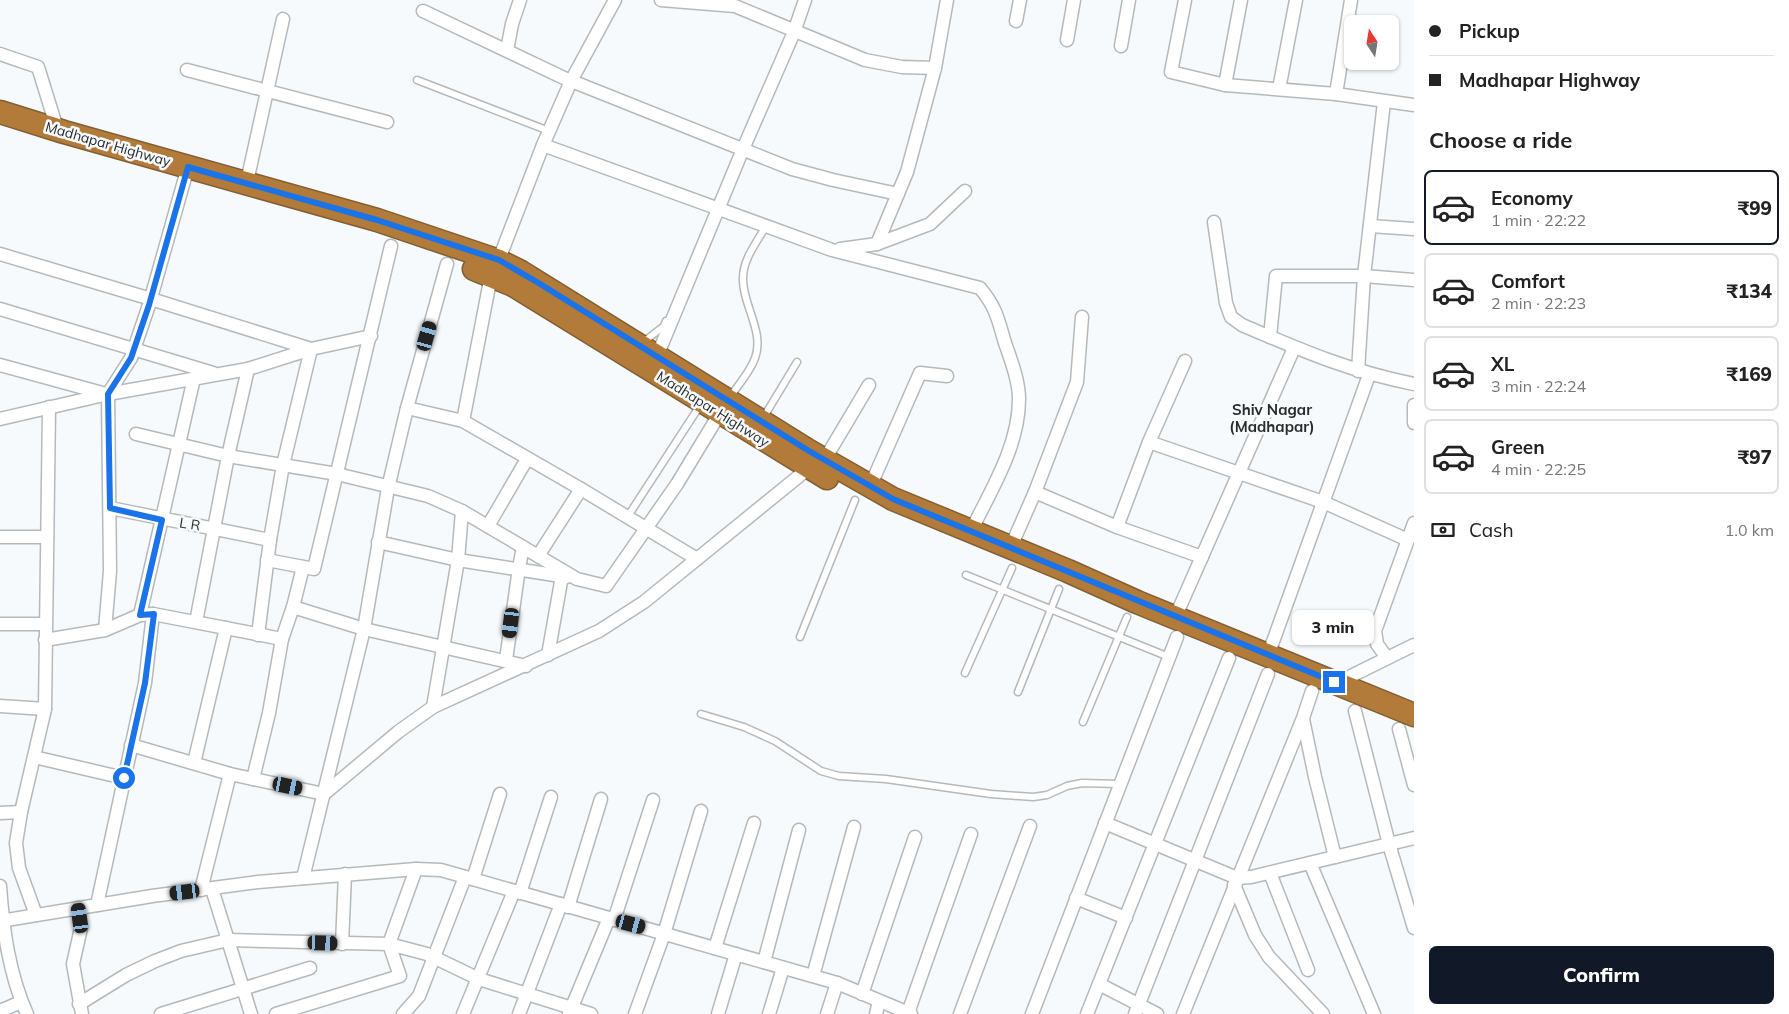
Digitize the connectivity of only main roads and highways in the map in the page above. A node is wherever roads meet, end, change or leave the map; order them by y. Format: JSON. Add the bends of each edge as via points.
{"nodes":[{"id":1,"x":0,"y":112,"type":"edge"},
{"id":2,"x":0,"y":128,"type":"edge"},
{"id":3,"x":186,"y":174,"type":"junction"},
{"id":4,"x":1409,"y":724,"type":"edge"}],
"edges":[{"from":1,"to":3,"type":"highway","name":"Madhapar Highway"},
{"from":2,"to":3,"type":"highway","name":"Madhapar Highway"},
{"from":3,"to":4,"type":"highway","name":"Madhapar Highway","via":[[377,220],[499,260],[809,451],[893,499],[1068,571]]}]}
